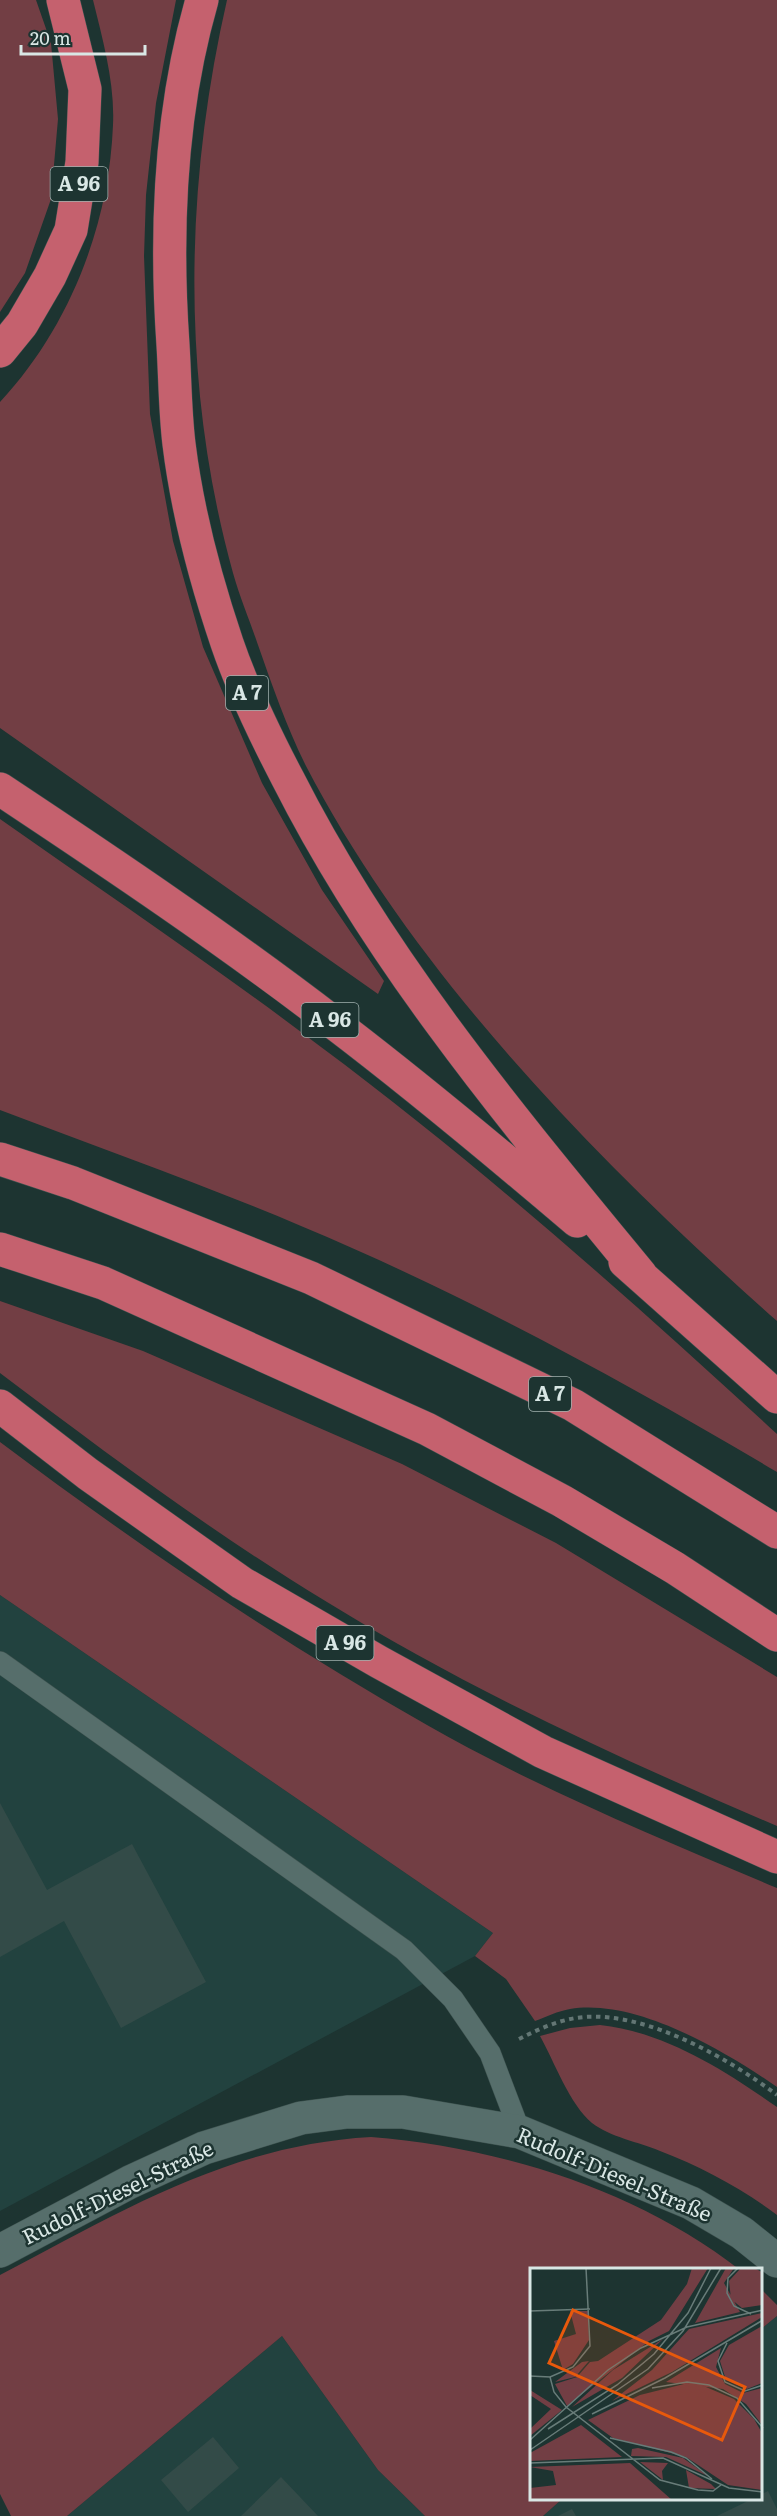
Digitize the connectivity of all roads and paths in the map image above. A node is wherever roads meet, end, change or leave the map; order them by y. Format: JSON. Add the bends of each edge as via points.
{"nodes":[{"id":1,"x":63,"y":0,"type":"edge"},
{"id":2,"x":201,"y":0,"type":"edge"},
{"id":3,"x":0,"y":351,"type":"edge"},
{"id":4,"x":0,"y":789,"type":"edge"},
{"id":5,"x":0,"y":1159,"type":"edge"},
{"id":6,"x":0,"y":1249,"type":"edge"},
{"id":7,"x":641,"y":1275,"type":"junction"},
{"id":8,"x":777,"y":1397,"type":"edge"},
{"id":9,"x":0,"y":1406,"type":"edge"},
{"id":10,"x":777,"y":1532,"type":"edge"},
{"id":11,"x":777,"y":1635,"type":"edge"},
{"id":12,"x":0,"y":1662,"type":"edge"},
{"id":13,"x":777,"y":1857,"type":"edge"},
{"id":14,"x":490,"y":2054,"type":"junction"},
{"id":15,"x":777,"y":2095,"type":"edge"},
{"id":16,"x":520,"y":2132,"type":"junction"},
{"id":17,"x":0,"y":2251,"type":"edge"},
{"id":18,"x":777,"y":2261,"type":"edge"}],
"edges":[{"from":1,"to":3,"type":"highway","number":"A 96","via":[[86,89],[82,162],[71,230],[22,324]]},
{"from":2,"to":7,"type":"highway","number":"A 7","via":[[178,120],[171,196],[170,300],[179,445],[202,560],[228,646],[262,729],[320,842],[371,924],[470,1062]]},
{"from":4,"to":7,"type":"highway","number":"A 96","via":[[139,882],[333,1022],[453,1116]]},
{"from":5,"to":10,"type":"highway","number":"A 7","via":[[311,1278],[573,1405]]},
{"from":6,"to":11,"type":"highway","via":[[104,1283],[427,1429],[562,1501]]},
{"from":7,"to":8,"type":"highway","number":"A 96"},
{"from":9,"to":13,"type":"highway","number":"A 96","via":[[88,1474],[242,1582],[379,1662],[543,1752]]},
{"from":12,"to":14,"type":"lane","via":[[404,1950],[453,1999]]},
{"from":14,"to":15,"type":"path","via":[[552,2024],[583,2017],[617,2019],[704,2049]]},
{"from":14,"to":16,"type":"lane"},
{"from":16,"to":17,"type":"street","name":"Rudolf-Diesel-Straße","via":[[403,2112],[347,2112],[301,2118],[204,2148],[130,2182]]},
{"from":16,"to":18,"type":"street","name":"Rudolf-Diesel-Straße","via":[[692,2203],[742,2233]]}]}
